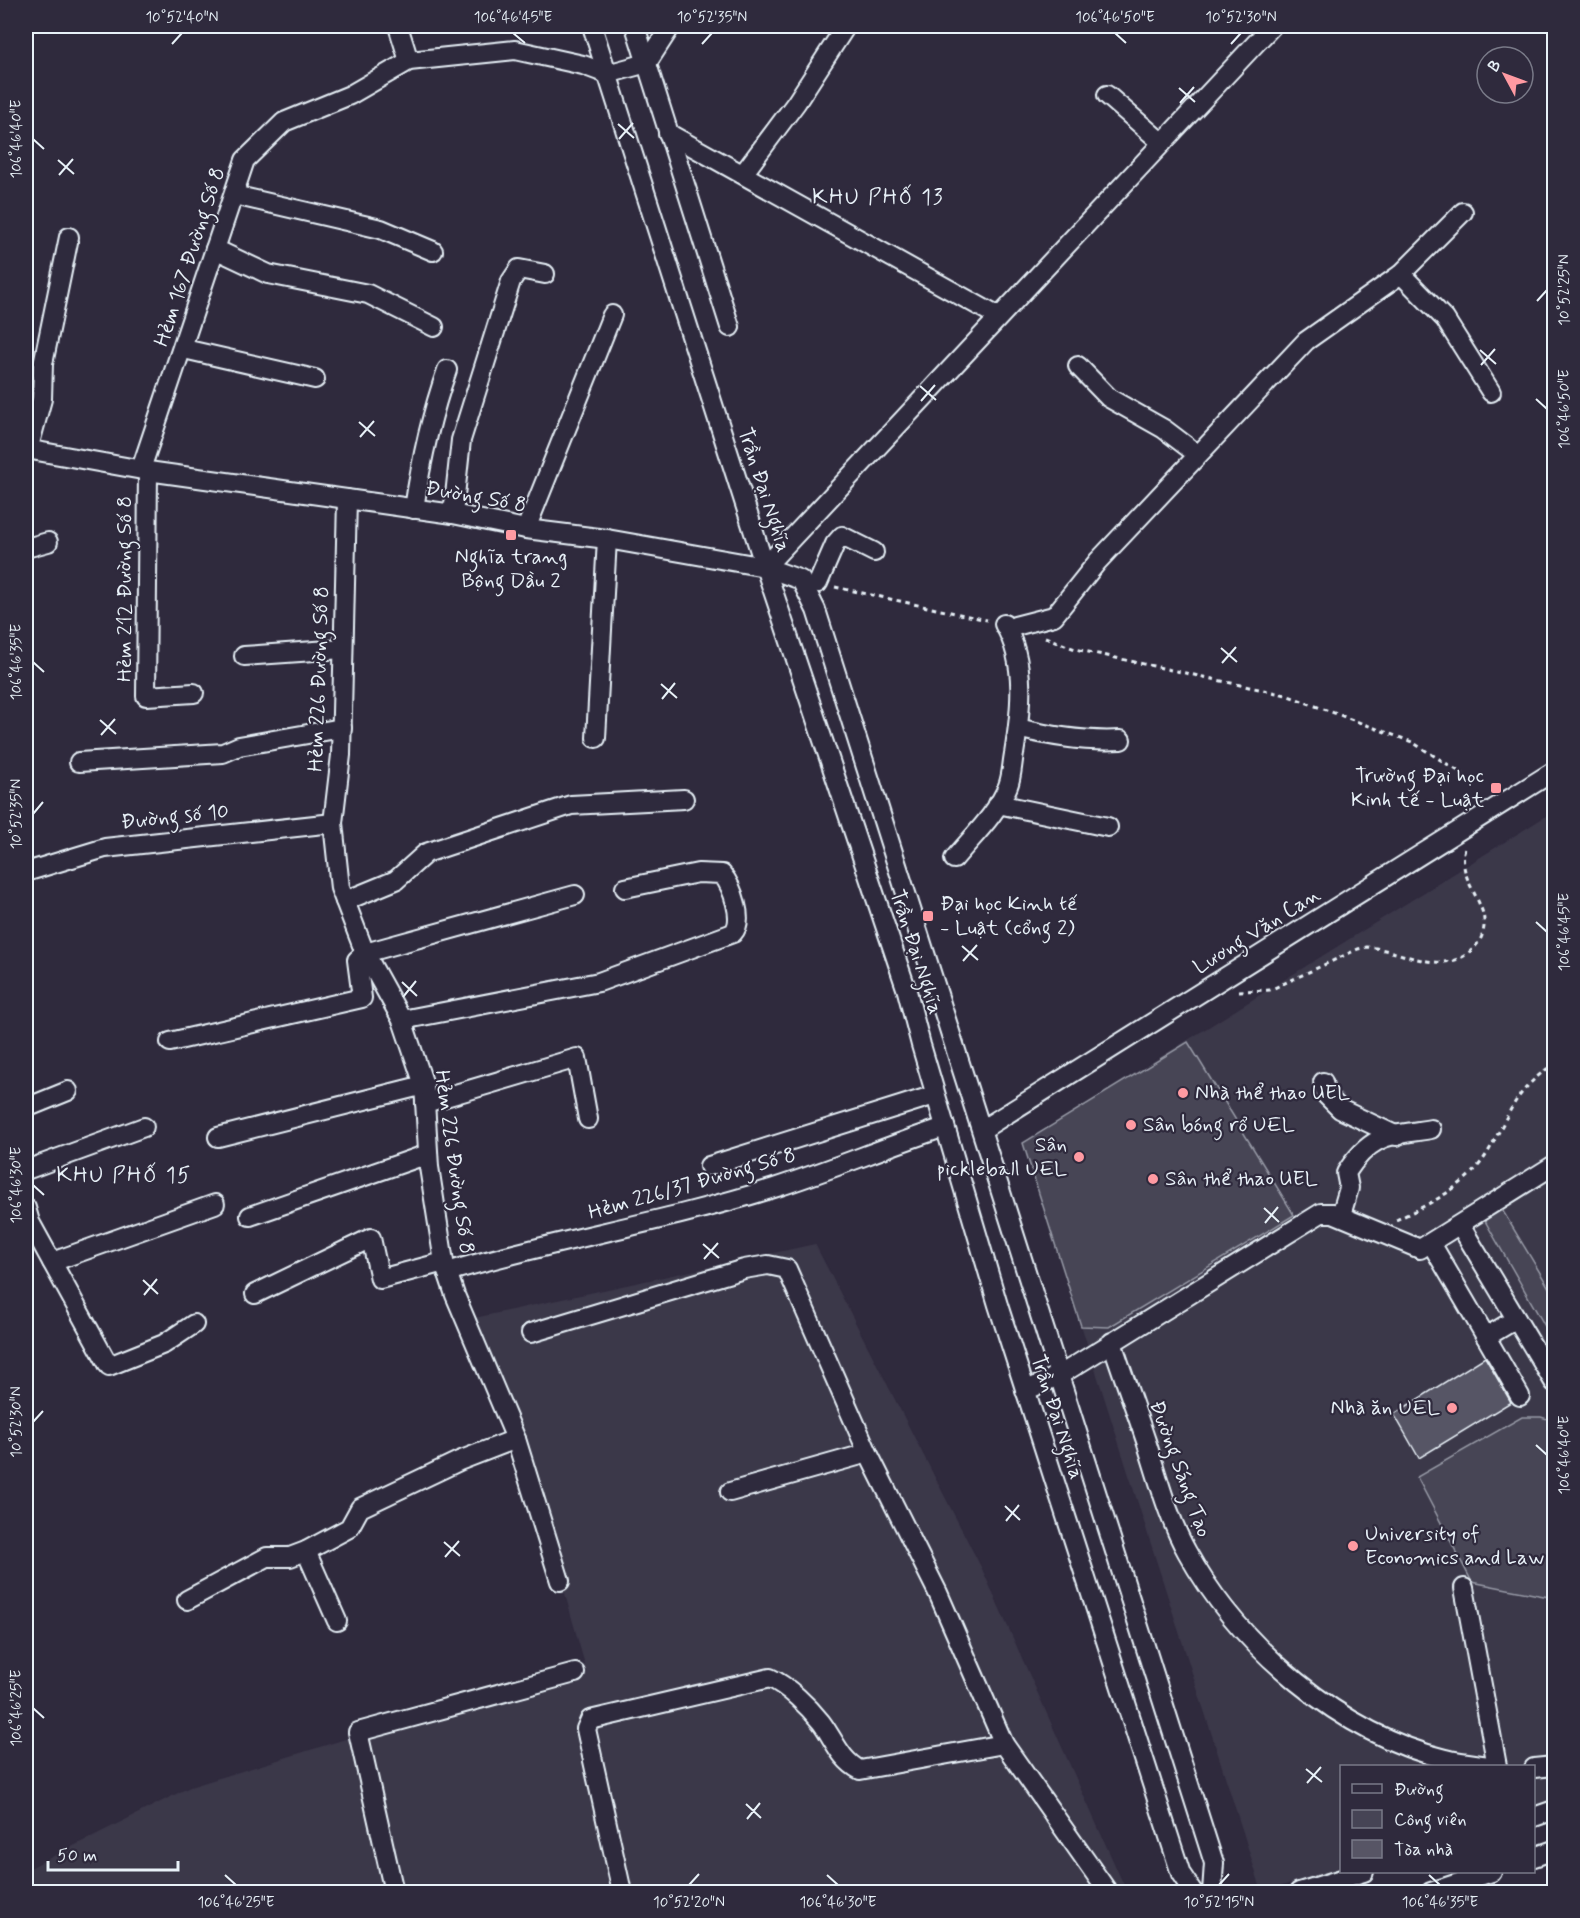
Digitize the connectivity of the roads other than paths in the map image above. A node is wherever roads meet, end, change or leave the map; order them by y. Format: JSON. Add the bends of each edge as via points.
{"nodes":[{"id":1,"x":398,"y":26,"type":"edge"},
{"id":2,"x":592,"y":26,"type":"edge"},
{"id":3,"x":635,"y":26,"type":"edge"},
{"id":4,"x":671,"y":26,"type":"edge"},
{"id":5,"x":846,"y":26,"type":"edge"},
{"id":6,"x":1272,"y":26,"type":"edge"},
{"id":7,"x":409,"y":61,"type":"junction"},
{"id":8,"x":647,"y":63,"type":"junction"},
{"id":9,"x":607,"y":74,"type":"junction"},
{"id":10,"x":1107,"y":95,"type":"dead end"},
{"id":11,"x":669,"y":133,"type":"junction"},
{"id":12,"x":1161,"y":142,"type":"junction"},
{"id":13,"x":743,"y":174,"type":"junction"},
{"id":14,"x":234,"y":195,"type":"junction"},
{"id":15,"x":1463,"y":212,"type":"dead end"},
{"id":16,"x":69,"y":237,"type":"dead end"},
{"id":17,"x":215,"y":249,"type":"junction"},
{"id":18,"x":433,"y":251,"type":"dead end"},
{"id":19,"x":545,"y":274,"type":"dead end"},
{"id":20,"x":1401,"y":274,"type":"junction"},
{"id":21,"x":612,"y":315,"type":"dead end"},
{"id":22,"x":997,"y":316,"type":"junction"},
{"id":23,"x":434,"y":327,"type":"dead end"},
{"id":24,"x":730,"y":327,"type":"dead end"},
{"id":25,"x":184,"y":350,"type":"junction"},
{"id":26,"x":1078,"y":366,"type":"dead end"},
{"id":27,"x":447,"y":370,"type":"dead end"},
{"id":28,"x":315,"y":378,"type":"dead end"},
{"id":29,"x":1491,"y":392,"type":"dead end"},
{"id":30,"x":27,"y":449,"type":"edge"},
{"id":31,"x":1197,"y":454,"type":"junction"},
{"id":32,"x":145,"y":470,"type":"junction"},
{"id":33,"x":347,"y":499,"type":"junction"},
{"id":34,"x":414,"y":508,"type":"junction"},
{"id":35,"x":453,"y":514,"type":"junction"},
{"id":36,"x":526,"y":529,"type":"junction"},
{"id":37,"x":607,"y":539,"type":"junction"},
{"id":38,"x":48,"y":542,"type":"dead end"},
{"id":39,"x":26,"y":548,"type":"edge"},
{"id":40,"x":874,"y":552,"type":"dead end"},
{"id":41,"x":765,"y":567,"type":"junction"},
{"id":42,"x":810,"y":582,"type":"junction"},
{"id":43,"x":344,"y":649,"type":"junction"},
{"id":44,"x":244,"y":656,"type":"dead end"},
{"id":45,"x":194,"y":693,"type":"dead end"},
{"id":46,"x":342,"y":728,"type":"junction"},
{"id":47,"x":1018,"y":728,"type":"junction"},
{"id":48,"x":596,"y":738,"type":"dead end"},
{"id":49,"x":1121,"y":740,"type":"dead end"},
{"id":50,"x":79,"y":762,"type":"dead end"},
{"id":51,"x":1554,"y":771,"type":"edge"},
{"id":52,"x":684,"y":799,"type":"dead end"},
{"id":53,"x":998,"y":804,"type":"junction"},
{"id":54,"x":333,"y":823,"type":"junction"},
{"id":55,"x":1108,"y":827,"type":"dead end"},
{"id":56,"x":954,"y":859,"type":"dead end"},
{"id":57,"x":26,"y":872,"type":"edge"},
{"id":58,"x":625,"y":888,"type":"dead end"},
{"id":59,"x":575,"y":895,"type":"dead end"},
{"id":60,"x":345,"y":901,"type":"junction"},
{"id":61,"x":365,"y":953,"type":"junction"},
{"id":62,"x":945,"y":1009,"type":"junction"},
{"id":63,"x":914,"y":1016,"type":"junction"},
{"id":64,"x":402,"y":1020,"type":"junction"},
{"id":65,"x":170,"y":1042,"type":"dead end"},
{"id":66,"x":1323,"y":1082,"type":"dead end"},
{"id":67,"x":424,"y":1085,"type":"junction"},
{"id":68,"x":68,"y":1091,"type":"dead end"},
{"id":69,"x":935,"y":1095,"type":"junction"},
{"id":70,"x":425,"y":1104,"type":"junction"},
{"id":71,"x":26,"y":1108,"type":"edge"},
{"id":72,"x":588,"y":1119,"type":"dead end"},
{"id":73,"x":144,"y":1127,"type":"dead end"},
{"id":74,"x":945,"y":1127,"type":"junction"},
{"id":75,"x":983,"y":1128,"type":"junction"},
{"id":76,"x":1431,"y":1129,"type":"dead end"},
{"id":77,"x":1396,"y":1136,"type":"junction"},
{"id":78,"x":218,"y":1137,"type":"dead end"},
{"id":79,"x":428,"y":1154,"type":"junction"},
{"id":80,"x":1554,"y":1165,"type":"edge"},
{"id":81,"x":709,"y":1166,"type":"dead end"},
{"id":82,"x":26,"y":1170,"type":"edge"},
{"id":83,"x":215,"y":1204,"type":"dead end"},
{"id":84,"x":26,"y":1208,"type":"edge"},
{"id":85,"x":1341,"y":1215,"type":"junction"},
{"id":86,"x":250,"y":1216,"type":"dead end"},
{"id":87,"x":1460,"y":1225,"type":"junction"},
{"id":88,"x":1431,"y":1243,"type":"junction"},
{"id":89,"x":52,"y":1262,"type":"junction"},
{"id":90,"x":446,"y":1267,"type":"junction"},
{"id":91,"x":255,"y":1294,"type":"dead end"},
{"id":92,"x":1516,"y":1319,"type":"junction"},
{"id":93,"x":194,"y":1324,"type":"dead end"},
{"id":94,"x":531,"y":1333,"type":"dead end"},
{"id":95,"x":1486,"y":1337,"type":"junction"},
{"id":96,"x":1112,"y":1342,"type":"junction"},
{"id":97,"x":1060,"y":1375,"type":"junction"},
{"id":98,"x":1554,"y":1382,"type":"edge"},
{"id":99,"x":1025,"y":1391,"type":"junction"},
{"id":100,"x":1520,"y":1396,"type":"dead end"},
{"id":101,"x":516,"y":1439,"type":"junction"},
{"id":102,"x":868,"y":1452,"type":"junction"},
{"id":103,"x":730,"y":1492,"type":"dead end"},
{"id":104,"x":306,"y":1551,"type":"junction"},
{"id":105,"x":560,"y":1581,"type":"dead end"},
{"id":106,"x":1464,"y":1588,"type":"dead end"},
{"id":107,"x":187,"y":1600,"type":"dead end"},
{"id":108,"x":337,"y":1621,"type":"dead end"},
{"id":109,"x":575,"y":1673,"type":"dead end"},
{"id":110,"x":1004,"y":1744,"type":"junction"},
{"id":111,"x":1480,"y":1765,"type":"edge"},
{"id":112,"x":1497,"y":1765,"type":"edge"},
{"id":113,"x":1554,"y":1766,"type":"edge"},
{"id":114,"x":1535,"y":1768,"type":"edge"},
{"id":115,"x":1554,"y":1810,"type":"edge"},
{"id":116,"x":1535,"y":1816,"type":"edge"},
{"id":117,"x":1554,"y":1850,"type":"edge"},
{"id":118,"x":1535,"y":1856,"type":"edge"},
{"id":119,"x":1214,"y":1863,"type":"junction"},
{"id":120,"x":1361,"y":1873,"type":"edge"},
{"id":121,"x":1489,"y":1873,"type":"edge"},
{"id":122,"x":1181,"y":1874,"type":"junction"},
{"id":123,"x":394,"y":1893,"type":"edge"},
{"id":124,"x":622,"y":1893,"type":"edge"},
{"id":125,"x":1108,"y":1893,"type":"edge"},
{"id":126,"x":1192,"y":1893,"type":"edge"},
{"id":127,"x":1212,"y":1893,"type":"edge"},
{"id":128,"x":1299,"y":1893,"type":"edge"},
{"id":129,"x":1431,"y":1893,"type":"edge"}],
"edges":[{"from":1,"to":7,"type":"street"},
{"from":2,"to":9,"type":"street","name":"Trần Đại Nghĩa"},
{"from":3,"to":8,"type":"street"},
{"from":4,"to":8,"type":"street"},
{"from":5,"to":13,"type":"street"},
{"from":6,"to":12,"type":"street"},
{"from":7,"to":9,"type":"street","name":"Hẻm 167 Đường Số 8","via":[[515,50]]},
{"from":7,"to":14,"type":"street","name":"Hẻm 167 Đường Số 8","via":[[350,95],[284,122],[245,160]]},
{"from":8,"to":9,"type":"street"},
{"from":8,"to":11,"type":"street"},
{"from":9,"to":41,"type":"street","name":"Trần Đại Nghĩa"},
{"from":10,"to":12,"type":"street"},
{"from":11,"to":13,"type":"street"},
{"from":11,"to":24,"type":"street"},
{"from":12,"to":22,"type":"street"},
{"from":13,"to":22,"type":"street"},
{"from":14,"to":17,"type":"street","name":"Hẻm 167 Đường Số 8"},
{"from":14,"to":18,"type":"street","via":[[381,229]]},
{"from":15,"to":20,"type":"street"},
{"from":16,"to":30,"type":"street","via":[[43,364],[42,399]]},
{"from":17,"to":23,"type":"street","via":[[268,274],[368,294]]},
{"from":17,"to":25,"type":"street","name":"Hẻm 167 Đường Số 8"},
{"from":19,"to":35,"type":"street","via":[[519,269],[511,281],[461,440]]},
{"from":20,"to":29,"type":"street","via":[[1445,319]]},
{"from":20,"to":31,"type":"street","via":[[1306,341]]},
{"from":21,"to":36,"type":"street"},
{"from":22,"to":41,"type":"street"},
{"from":25,"to":28,"type":"street"},
{"from":25,"to":32,"type":"street","name":"Hẻm 167 Đường Số 8"},
{"from":26,"to":31,"type":"street","via":[[1110,398],[1164,429]]},
{"from":27,"to":34,"type":"street","via":[[428,434]]},
{"from":30,"to":32,"type":"street"},
{"from":31,"to":47,"type":"street","via":[[1098,561],[1054,616],[1009,625],[1021,708]]},
{"from":32,"to":33,"type":"street","name":"Đường Số 8"},
{"from":32,"to":45,"type":"street","name":"Hẻm 212 Đường Số 8","via":[[146,696]]},
{"from":33,"to":34,"type":"street","name":"Đường Số 8"},
{"from":33,"to":43,"type":"street","name":"Hẻm 226 Đường Số 8"},
{"from":34,"to":35,"type":"street","name":"Đường Số 8"},
{"from":35,"to":36,"type":"street","name":"Đường Số 8"},
{"from":36,"to":37,"type":"street","name":"Đường Số 8"},
{"from":37,"to":41,"type":"street","name":"Đường Số 8"},
{"from":37,"to":48,"type":"street"},
{"from":38,"to":39,"type":"street"},
{"from":40,"to":42,"type":"street","via":[[842,536]]},
{"from":41,"to":42,"type":"street","name":"Đường Số 8"},
{"from":41,"to":63,"type":"street","name":"Trần Đại Nghĩa"},
{"from":42,"to":62,"type":"street","name":"Trần Đại Nghĩa"},
{"from":43,"to":44,"type":"street"},
{"from":43,"to":46,"type":"street","name":"Hẻm 226 Đường Số 8"},
{"from":46,"to":50,"type":"street","via":[[238,746],[223,753]]},
{"from":46,"to":54,"type":"street","name":"Hẻm 226 Đường Số 8"},
{"from":47,"to":49,"type":"street","via":[[1089,742]]},
{"from":47,"to":53,"type":"street","via":[[1009,784]]},
{"from":51,"to":75,"type":"street","name":"Lương Văn Can"},
{"from":52,"to":60,"type":"street","via":[[571,805],[426,853],[396,880]]},
{"from":53,"to":55,"type":"street"},
{"from":53,"to":56,"type":"street"},
{"from":54,"to":57,"type":"street","name":"Đường số 10","via":[[105,848]]},
{"from":54,"to":60,"type":"street","name":"Hẻm 226 Đường Số 8"},
{"from":58,"to":64,"type":"street","via":[[698,873],[722,874],[739,918],[738,927],[733,933],[599,982]]},
{"from":59,"to":61,"type":"street"},
{"from":60,"to":61,"type":"street","name":"Hẻm 226 Đường Số 8"},
{"from":61,"to":64,"type":"street","name":"Hẻm 226 Đường Số 8"},
{"from":61,"to":65,"type":"street","via":[[357,960],[362,998]]},
{"from":62,"to":63,"type":"street"},
{"from":62,"to":75,"type":"street","name":"Trần Đại Nghĩa"},
{"from":63,"to":69,"type":"street","name":"Trần Đại Nghĩa"},
{"from":64,"to":67,"type":"street","name":"Hẻm 226 Đường Số 8"},
{"from":66,"to":77,"type":"street","via":[[1326,1095],[1340,1109]]},
{"from":67,"to":70,"type":"street","name":"Hẻm 226 Đường Số 8"},
{"from":67,"to":78,"type":"street"},
{"from":68,"to":71,"type":"street"},
{"from":69,"to":74,"type":"street","name":"Trần Đại Nghĩa"},
{"from":69,"to":81,"type":"street"},
{"from":70,"to":72,"type":"street","via":[[577,1058]]},
{"from":70,"to":79,"type":"street","name":"Hẻm 226 Đường Số 8"},
{"from":73,"to":82,"type":"street"},
{"from":74,"to":90,"type":"street","name":"Hẻm 226/37 Đường Số 8","via":[[774,1188],[646,1224]]},
{"from":74,"to":99,"type":"street","name":"Trần Đại Nghĩa"},
{"from":75,"to":97,"type":"street","name":"Trần Đại Nghĩa"},
{"from":76,"to":77,"type":"street"},
{"from":77,"to":85,"type":"street","via":[[1372,1142],[1359,1153],[1346,1173],[1349,1188]]},
{"from":79,"to":86,"type":"street"},
{"from":79,"to":90,"type":"street","name":"Hẻm 226 Đường Số 8"},
{"from":80,"to":87,"type":"street"},
{"from":83,"to":89,"type":"street"},
{"from":84,"to":89,"type":"street"},
{"from":85,"to":88,"type":"street","via":[[1420,1249]]},
{"from":85,"to":96,"type":"street","via":[[1321,1213]]},
{"from":87,"to":88,"type":"street"},
{"from":87,"to":92,"type":"street"},
{"from":88,"to":95,"type":"street"},
{"from":89,"to":93,"type":"street","via":[[109,1366],[164,1344]]},
{"from":90,"to":91,"type":"street","name":"Hẻm 226/37 Đường Số 8","via":[[380,1279],[371,1238]]},
{"from":90,"to":101,"type":"street","name":"Hẻm 226 Đường Số 8"},
{"from":92,"to":95,"type":"street"},
{"from":92,"to":98,"type":"street"},
{"from":94,"to":102,"type":"street","via":[[744,1269],[768,1265],[787,1269]]},
{"from":95,"to":100,"type":"street"},
{"from":96,"to":97,"type":"street"},
{"from":96,"to":111,"type":"street","name":"Đường Sáng Tạo","via":[[1167,1508],[1186,1551],[1236,1622],[1269,1659],[1343,1714],[1393,1740],[1445,1759]]},
{"from":97,"to":99,"type":"street"},
{"from":97,"to":119,"type":"street","name":"Trần Đại Nghĩa"},
{"from":99,"to":122,"type":"street","name":"Trần Đại Nghĩa"},
{"from":101,"to":104,"type":"street","via":[[360,1508],[349,1528]]},
{"from":101,"to":105,"type":"street","name":"Hẻm 226 Đường Số 8"},
{"from":102,"to":103,"type":"street"},
{"from":102,"to":110,"type":"street","via":[[938,1593]]},
{"from":104,"to":107,"type":"street","via":[[290,1557],[267,1557]]},
{"from":104,"to":108,"type":"street"},
{"from":106,"to":112,"type":"street"},
{"from":109,"to":123,"type":"street","via":[[358,1732]]},
{"from":110,"to":124,"type":"street","via":[[860,1770],[843,1756],[821,1722],[770,1678],[590,1720],[586,1729]]},
{"from":110,"to":125,"type":"street"},
{"from":113,"to":114,"type":"street"},
{"from":115,"to":116,"type":"street"},
{"from":117,"to":118,"type":"street"},
{"from":119,"to":122,"type":"street"},
{"from":119,"to":127,"type":"street","name":"Trần Đại Nghĩa"},
{"from":120,"to":128,"type":"street"},
{"from":121,"to":129,"type":"street"},
{"from":122,"to":126,"type":"street","name":"Trần Đại Nghĩa"}]}
